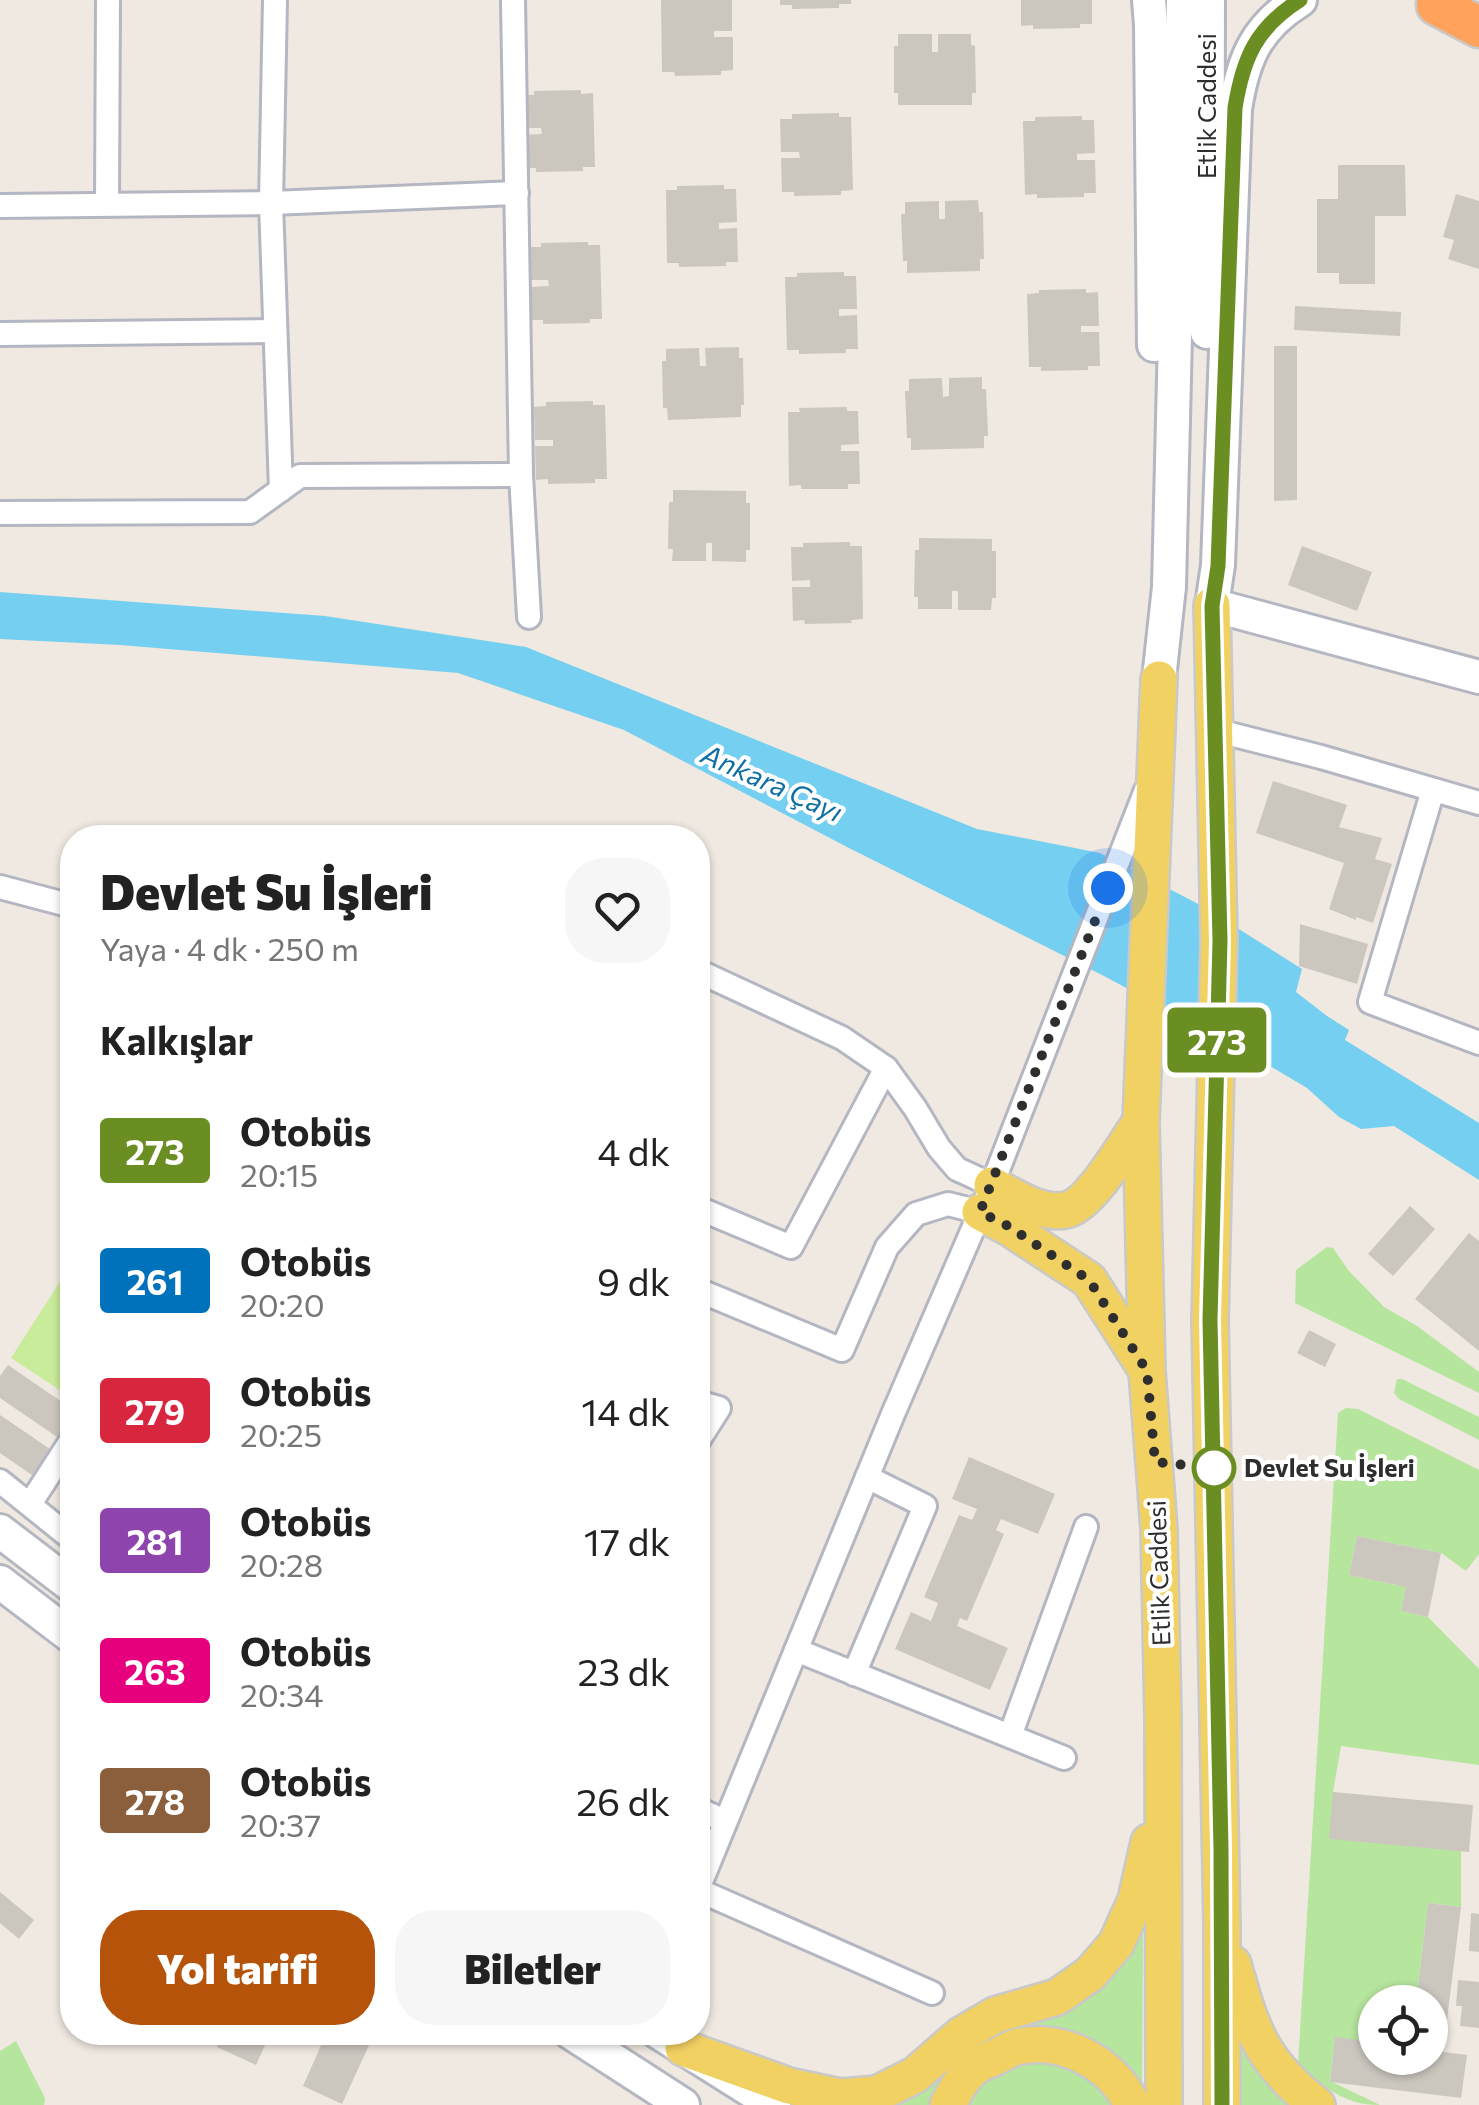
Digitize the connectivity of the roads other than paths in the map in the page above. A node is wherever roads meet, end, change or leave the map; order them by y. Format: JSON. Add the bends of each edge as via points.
{"nodes":[{"id":1,"x":108,"y":0,"type":"edge"},
{"id":2,"x":275,"y":0,"type":"edge"},
{"id":3,"x":513,"y":0,"type":"edge"},
{"id":4,"x":1149,"y":0,"type":"edge"},
{"id":5,"x":1183,"y":0,"type":"edge"},
{"id":6,"x":1208,"y":0,"type":"edge"},
{"id":7,"x":1300,"y":0,"type":"edge"},
{"id":8,"x":1432,"y":2,"type":"edge"},
{"id":9,"x":1479,"y":27,"type":"edge"},
{"id":10,"x":1479,"y":37,"type":"edge"},
{"id":11,"x":517,"y":193,"type":"junction"},
{"id":12,"x":107,"y":204,"type":"junction"},
{"id":13,"x":271,"y":204,"type":"junction"},
{"id":14,"x":0,"y":206,"type":"edge"},
{"id":15,"x":274,"y":331,"type":"junction"},
{"id":16,"x":0,"y":334,"type":"edge"},
{"id":17,"x":521,"y":475,"type":"junction"},
{"id":18,"x":280,"y":490,"type":"junction"},
{"id":19,"x":0,"y":513,"type":"edge"},
{"id":20,"x":1212,"y":606,"type":"junction"},
{"id":21,"x":529,"y":617,"type":"dead end"},
{"id":22,"x":1479,"y":677,"type":"edge"},
{"id":23,"x":1158,"y":679,"type":"junction"},
{"id":24,"x":1214,"y":730,"type":"junction"},
{"id":25,"x":1433,"y":790,"type":"junction"},
{"id":26,"x":1479,"y":803,"type":"edge"},
{"id":27,"x":1136,"y":860,"type":"junction"},
{"id":28,"x":0,"y":887,"type":"edge"},
{"id":29,"x":60,"y":903,"type":"edge"},
{"id":30,"x":710,"y":977,"type":"edge"},
{"id":31,"x":1479,"y":1043,"type":"edge"},
{"id":32,"x":886,"y":1068,"type":"junction"},
{"id":33,"x":1141,"y":1121,"type":"junction"},
{"id":34,"x":986,"y":1199,"type":"junction"},
{"id":35,"x":710,"y":1213,"type":"edge"},
{"id":36,"x":710,"y":1295,"type":"edge"},
{"id":37,"x":1147,"y":1371,"type":"junction"},
{"id":38,"x":710,"y":1405,"type":"edge"},
{"id":39,"x":710,"y":1422,"type":"edge"},
{"id":40,"x":60,"y":1458,"type":"edge"},
{"id":41,"x":867,"y":1477,"type":"junction"},
{"id":42,"x":0,"y":1482,"type":"edge"},
{"id":43,"x":30,"y":1504,"type":"junction"},
{"id":44,"x":1086,"y":1527,"type":"dead end"},
{"id":45,"x":60,"y":1529,"type":"edge"},
{"id":46,"x":0,"y":1531,"type":"edge"},
{"id":47,"x":60,"y":1577,"type":"edge"},
{"id":48,"x":0,"y":1582,"type":"edge"},
{"id":49,"x":60,"y":1628,"type":"edge"},
{"id":50,"x":796,"y":1650,"type":"junction"},
{"id":51,"x":854,"y":1674,"type":"junction"},
{"id":52,"x":1010,"y":1736,"type":"junction"},
{"id":53,"x":1064,"y":1758,"type":"dead end"},
{"id":54,"x":1163,"y":1782,"type":"junction"},
{"id":55,"x":710,"y":1815,"type":"edge"},
{"id":56,"x":725,"y":1822,"type":"junction"},
{"id":57,"x":710,"y":1860,"type":"edge"},
{"id":58,"x":710,"y":1895,"type":"edge"},
{"id":59,"x":1222,"y":1925,"type":"junction"},
{"id":60,"x":932,"y":1993,"type":"dead end"},
{"id":61,"x":590,"y":2045,"type":"edge"},
{"id":62,"x":679,"y":2045,"type":"edge"},
{"id":63,"x":684,"y":2045,"type":"edge"},
{"id":64,"x":683,"y":2105,"type":"edge"},
{"id":65,"x":774,"y":2105,"type":"edge"},
{"id":66,"x":948,"y":2105,"type":"edge"},
{"id":67,"x":1132,"y":2105,"type":"edge"},
{"id":68,"x":1164,"y":2105,"type":"edge"},
{"id":69,"x":1222,"y":2105,"type":"edge"},
{"id":70,"x":1317,"y":2105,"type":"edge"}],
"edges":[{"from":1,"to":12,"type":"street"},
{"from":2,"to":13,"type":"street"},
{"from":3,"to":11,"type":"street"},
{"from":4,"to":23,"type":"main road"},
{"from":5,"to":23,"type":"main road","name":"Etlik Caddesi","via":[[1169,587]]},
{"from":6,"to":20,"type":"main road","name":"Etlik Caddesi","via":[[1202,527]]},
{"from":7,"to":20,"type":"main road","via":[[1259,36],[1235,108]]},
{"from":8,"to":9,"type":"highway"},
{"from":8,"to":10,"type":"main road"},
{"from":11,"to":13,"type":"street"},
{"from":11,"to":17,"type":"street"},
{"from":12,"to":13,"type":"street"},
{"from":12,"to":14,"type":"street"},
{"from":13,"to":15,"type":"street"},
{"from":15,"to":16,"type":"street"},
{"from":15,"to":18,"type":"street"},
{"from":17,"to":18,"type":"street","via":[[300,476]]},
{"from":17,"to":21,"type":"street"},
{"from":18,"to":19,"type":"street","via":[[250,512]]},
{"from":20,"to":22,"type":"main road"},
{"from":20,"to":24,"type":"main road","name":"Etlik Caddesi"},
{"from":23,"to":27,"type":"main road","name":"Etlik Caddesi","via":[[1155,766]]},
{"from":24,"to":25,"type":"street"},
{"from":24,"to":59,"type":"main road","name":"Etlik Caddesi","via":[[1220,941],[1210,1320]]},
{"from":25,"to":26,"type":"street"},
{"from":25,"to":31,"type":"street","via":[[1370,1002]]},
{"from":27,"to":33,"type":"main road","name":"Etlik Caddesi"},
{"from":27,"to":34,"type":"street","via":[[1072,974]]},
{"from":28,"to":29,"type":"street"},
{"from":30,"to":32,"type":"street","via":[[842,1038]]},
{"from":32,"to":34,"type":"street","via":[[938,1148]]},
{"from":32,"to":35,"type":"street","via":[[792,1247]]},
{"from":33,"to":34,"type":"main road","via":[[1082,1202],[1067,1210]]},
{"from":33,"to":37,"type":"main road","name":"Etlik Caddesi"},
{"from":34,"to":36,"type":"street","via":[[916,1214],[887,1247],[842,1350]]},
{"from":34,"to":37,"type":"main road","via":[[1008,1226],[1089,1280]]},
{"from":34,"to":41,"type":"street"},
{"from":37,"to":54,"type":"main road","name":"Etlik Caddesi","via":[[1159,1529]]},
{"from":38,"to":39,"type":"street","via":[[719,1408]]},
{"from":40,"to":43,"type":"street"},
{"from":41,"to":50,"type":"street"},
{"from":41,"to":51,"type":"street","via":[[925,1506]]},
{"from":42,"to":43,"type":"street"},
{"from":43,"to":45,"type":"street"},
{"from":44,"to":52,"type":"street"},
{"from":46,"to":47,"type":"main road"},
{"from":48,"to":49,"type":"main road"},
{"from":50,"to":51,"type":"street"},
{"from":50,"to":56,"type":"street"},
{"from":51,"to":52,"type":"street"},
{"from":52,"to":53,"type":"street"},
{"from":54,"to":63,"type":"main road","via":[[1136,1900],[1116,1944],[1056,1998],[995,2015],[961,2034],[916,2075],[877,2094],[841,2097],[788,2086]]},
{"from":54,"to":68,"type":"main road","name":"Etlik Caddesi"},
{"from":55,"to":56,"type":"street"},
{"from":56,"to":57,"type":"street"},
{"from":58,"to":60,"type":"street"},
{"from":59,"to":69,"type":"main road"},
{"from":59,"to":70,"type":"main road","via":[[1258,2039],[1276,2068]]},
{"from":61,"to":64,"type":"main road"},
{"from":62,"to":65,"type":"main road"},
{"from":66,"to":67,"type":"main road","via":[[976,2066],[1015,2047],[1036,2046],[1069,2049],[1097,2062]]}]}
